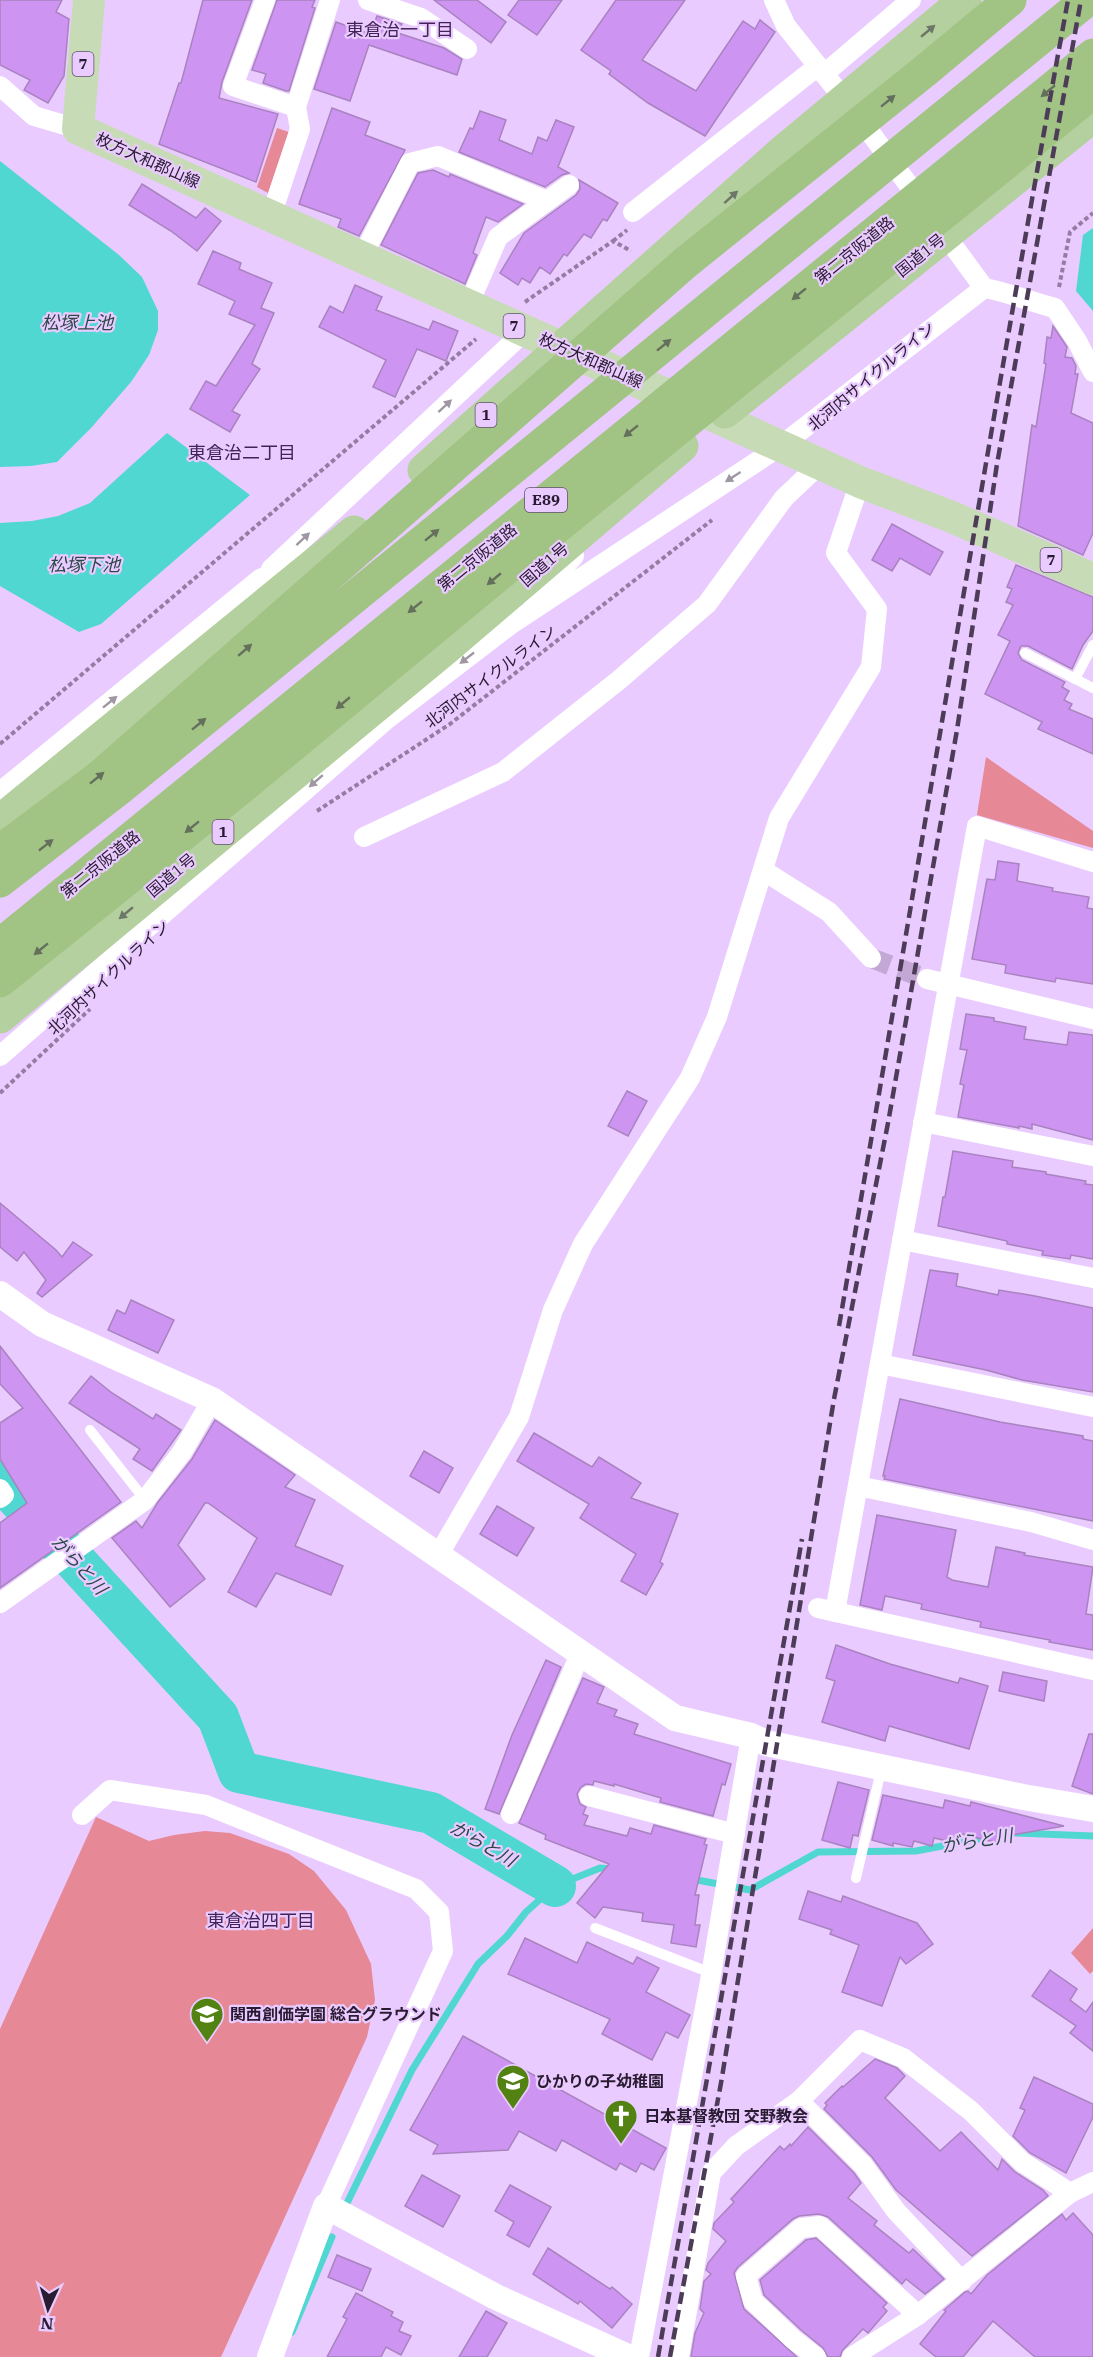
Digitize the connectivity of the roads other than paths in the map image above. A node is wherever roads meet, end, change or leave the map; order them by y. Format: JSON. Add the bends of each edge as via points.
{"nodes":[{"id":1,"x":88,"y":0,"type":"edge"},
{"id":2,"x":265,"y":0,"type":"edge"},
{"id":3,"x":330,"y":0,"type":"edge"},
{"id":4,"x":368,"y":0,"type":"edge"},
{"id":5,"x":774,"y":0,"type":"edge"},
{"id":6,"x":910,"y":0,"type":"edge"},
{"id":7,"x":965,"y":0,"type":"edge"},
{"id":8,"x":1010,"y":0,"type":"edge"},
{"id":9,"x":1087,"y":0,"type":"edge"},
{"id":10,"x":467,"y":49,"type":"dead end"},
{"id":11,"x":1093,"y":55,"type":"edge"},
{"id":12,"x":821,"y":70,"type":"junction"},
{"id":13,"x":0,"y":86,"type":"edge"},
{"id":14,"x":1093,"y":92,"type":"edge"},
{"id":15,"x":296,"y":107,"type":"junction"},
{"id":16,"x":1093,"y":116,"type":"edge"},
{"id":17,"x":864,"y":124,"type":"junction"},
{"id":18,"x":78,"y":129,"type":"junction"},
{"id":19,"x":570,"y":185,"type":"dead end"},
{"id":20,"x":547,"y":201,"type":"junction"},
{"id":21,"x":633,"y":212,"type":"dead end"},
{"id":22,"x":271,"y":216,"type":"junction"},
{"id":23,"x":362,"y":257,"type":"junction"},
{"id":24,"x":984,"y":288,"type":"junction"},
{"id":25,"x":468,"y":306,"type":"junction"},
{"id":26,"x":512,"y":325,"type":"junction"},
{"id":27,"x":582,"y":357,"type":"junction"},
{"id":28,"x":1093,"y":372,"type":"edge"},
{"id":29,"x":782,"y":445,"type":"junction"},
{"id":30,"x":667,"y":458,"type":"junction"},
{"id":31,"x":821,"y":463,"type":"junction"},
{"id":32,"x":860,"y":482,"type":"junction"},
{"id":33,"x":342,"y":544,"type":"junction"},
{"id":34,"x":260,"y":579,"type":"junction"},
{"id":35,"x":1093,"y":579,"type":"edge"},
{"id":36,"x":510,"y":625,"type":"junction"},
{"id":37,"x":1093,"y":645,"type":"edge"},
{"id":38,"x":1025,"y":653,"type":"dead end"},
{"id":39,"x":1075,"y":679,"type":"junction"},
{"id":40,"x":1093,"y":688,"type":"edge"},
{"id":41,"x":0,"y":792,"type":"edge"},
{"id":42,"x":0,"y":821,"type":"edge"},
{"id":43,"x":364,"y":837,"type":"dead end"},
{"id":44,"x":0,"y":851,"type":"edge"},
{"id":45,"x":1093,"y":862,"type":"edge"},
{"id":46,"x":764,"y":871,"type":"junction"},
{"id":47,"x":0,"y":881,"type":"edge"},
{"id":48,"x":0,"y":945,"type":"edge"},
{"id":49,"x":871,"y":958,"type":"tunnel mouth"},
{"id":50,"x":927,"y":979,"type":"tunnel mouth"},
{"id":51,"x":0,"y":981,"type":"edge"},
{"id":52,"x":948,"y":984,"type":"junction"},
{"id":53,"x":0,"y":1017,"type":"edge"},
{"id":54,"x":1093,"y":1019,"type":"edge"},
{"id":55,"x":0,"y":1056,"type":"edge"},
{"id":56,"x":924,"y":1122,"type":"junction"},
{"id":57,"x":1093,"y":1156,"type":"edge"},
{"id":58,"x":902,"y":1240,"type":"junction"},
{"id":59,"x":1093,"y":1278,"type":"edge"},
{"id":60,"x":0,"y":1294,"type":"edge"},
{"id":61,"x":880,"y":1364,"type":"junction"},
{"id":62,"x":212,"y":1400,"type":"junction"},
{"id":63,"x":1093,"y":1407,"type":"edge"},
{"id":64,"x":90,"y":1430,"type":"dead end"},
{"id":65,"x":858,"y":1486,"type":"junction"},
{"id":66,"x":0,"y":1489,"type":"edge"},
{"id":67,"x":0,"y":1498,"type":"edge"},
{"id":68,"x":145,"y":1500,"type":"junction"},
{"id":69,"x":1093,"y":1540,"type":"edge"},
{"id":70,"x":439,"y":1554,"type":"junction"},
{"id":71,"x":0,"y":1603,"type":"edge"},
{"id":72,"x":581,"y":1652,"type":"junction"},
{"id":73,"x":1093,"y":1670,"type":"edge"},
{"id":74,"x":751,"y":1736,"type":"junction"},
{"id":75,"x":882,"y":1766,"type":"junction"},
{"id":76,"x":589,"y":1796,"type":"dead end"},
{"id":77,"x":1093,"y":1809,"type":"edge"},
{"id":78,"x":512,"y":1814,"type":"dead end"},
{"id":79,"x":82,"y":1815,"type":"dead end"},
{"id":80,"x":735,"y":1834,"type":"junction"},
{"id":81,"x":856,"y":1878,"type":"dead end"},
{"id":82,"x":596,"y":1928,"type":"dead end"},
{"id":83,"x":711,"y":1973,"type":"junction"},
{"id":84,"x":799,"y":2101,"type":"junction"},
{"id":85,"x":1093,"y":2182,"type":"edge"},
{"id":86,"x":1070,"y":2193,"type":"junction"},
{"id":87,"x":326,"y":2206,"type":"junction"},
{"id":88,"x":962,"y":2281,"type":"junction"},
{"id":89,"x":918,"y":2315,"type":"junction"},
{"id":90,"x":270,"y":2357,"type":"edge"},
{"id":91,"x":628,"y":2357,"type":"edge"},
{"id":92,"x":639,"y":2357,"type":"edge"},
{"id":93,"x":679,"y":2357,"type":"edge"},
{"id":94,"x":816,"y":2357,"type":"edge"},
{"id":95,"x":852,"y":2357,"type":"edge"}],
"edges":[{"from":1,"to":18,"type":"main road","name":"枚方大和郡山線","number":"7"},
{"from":2,"to":15,"type":"street","via":[[233,86]]},
{"from":3,"to":15,"type":"street"},
{"from":4,"to":10,"type":"street","via":[[421,18]]},
{"from":5,"to":12,"type":"street","via":[[786,26]]},
{"from":6,"to":12,"type":"street"},
{"from":33,"to":7,"type":"highway","number":"1","one_way":true,"via":[[780,154]]},
{"from":44,"to":8,"type":"highway","one_way":true,"via":[[98,777],[685,263]]},
{"from":47,"to":9,"type":"highway","number":"E89","one_way":true},
{"from":11,"to":48,"type":"highway","name":"第二京阪道路","number":"E89","one_way":true},
{"from":12,"to":17,"type":"street"},
{"from":12,"to":21,"type":"street"},
{"from":13,"to":18,"type":"street","via":[[34,116]]},
{"from":14,"to":51,"type":"highway","one_way":true},
{"from":15,"to":22,"type":"street","via":[[300,129]]},
{"from":16,"to":30,"type":"highway","name":"国道1号","number":"1"},
{"from":17,"to":24,"type":"street"},
{"from":17,"to":27,"type":"street"},
{"from":18,"to":22,"type":"main road","name":"枚方大和郡山線","number":"7"},
{"from":19,"to":20,"type":"street"},
{"from":20,"to":23,"type":"street","via":[[438,156],[410,163]]},
{"from":20,"to":25,"type":"street","via":[[498,237]]},
{"from":22,"to":23,"type":"main road","name":"枚方大和郡山線","number":"7"},
{"from":23,"to":25,"type":"main road","name":"枚方大和郡山線","number":"7"},
{"from":24,"to":28,"type":"street","via":[[1055,308]]},
{"from":24,"to":29,"type":"street"},
{"from":25,"to":26,"type":"main road","name":"枚方大和郡山線","number":"7"},
{"from":26,"to":27,"type":"main road","name":"枚方大和郡山線","number":"7"},
{"from":34,"to":26,"type":"street","one_way":true},
{"from":27,"to":29,"type":"main road","name":"枚方大和郡山線","number":"7"},
{"from":29,"to":31,"type":"main road","name":"枚方大和郡山線","number":"7"},
{"from":29,"to":36,"type":"street","one_way":true},
{"from":30,"to":36,"type":"street"},
{"from":30,"to":53,"type":"highway","name":"国道1号","number":"1","one_way":true,"via":[[446,648]]},
{"from":31,"to":32,"type":"main road","name":"枚方大和郡山線","number":"7"},
{"from":31,"to":43,"type":"street","via":[[784,498],[707,604],[619,680],[503,772]]},
{"from":32,"to":35,"type":"main road","name":"枚方大和郡山線","number":"7","via":[[952,517]]},
{"from":32,"to":46,"type":"street","via":[[836,553],[878,609],[872,667],[779,818]]},
{"from":33,"to":34,"type":"street"},
{"from":33,"to":42,"type":"highway","number":"1"},
{"from":41,"to":34,"type":"street","one_way":true},
{"from":36,"to":55,"type":"street","one_way":true,"via":[[387,719]]},
{"from":37,"to":39,"type":"lane"},
{"from":38,"to":39,"type":"lane"},
{"from":39,"to":40,"type":"lane"},
{"from":45,"to":52,"type":"street","via":[[977,826]]},
{"from":46,"to":49,"type":"street","via":[[829,912]]},
{"from":46,"to":70,"type":"street","via":[[717,1017],[690,1078],[583,1244],[553,1310],[519,1418]]},
{"from":50,"to":52,"type":"street"},
{"from":52,"to":54,"type":"street"},
{"from":52,"to":56,"type":"street"},
{"from":56,"to":57,"type":"street"},
{"from":56,"to":58,"type":"street"},
{"from":58,"to":59,"type":"street"},
{"from":58,"to":61,"type":"street"},
{"from":60,"to":62,"type":"street","via":[[42,1324]]},
{"from":61,"to":63,"type":"street"},
{"from":61,"to":65,"type":"street"},
{"from":62,"to":68,"type":"street","via":[[182,1452]]},
{"from":62,"to":70,"type":"street"},
{"from":64,"to":68,"type":"lane"},
{"from":65,"to":69,"type":"street","via":[[1031,1522]]},
{"from":65,"to":73,"type":"street","via":[[826,1610]]},
{"from":66,"to":67,"type":"street","via":[[4,1495]]},
{"from":68,"to":71,"type":"street"},
{"from":70,"to":72,"type":"street"},
{"from":72,"to":74,"type":"street","via":[[675,1718]]},
{"from":72,"to":78,"type":"street"},
{"from":74,"to":75,"type":"street","via":[[772,1744]]},
{"from":74,"to":80,"type":"street"},
{"from":75,"to":77,"type":"street"},
{"from":75,"to":81,"type":"lane"},
{"from":76,"to":80,"type":"street"},
{"from":79,"to":87,"type":"street","via":[[110,1790],[206,1805],[416,1889],[439,1912],[443,1951]]},
{"from":80,"to":83,"type":"street"},
{"from":82,"to":83,"type":"lane"},
{"from":83,"to":92,"type":"street"},
{"from":84,"to":86,"type":"street","via":[[860,2040],[903,2058],[971,2111],[1022,2162]]},
{"from":84,"to":88,"type":"street","via":[[862,2165],[896,2211]]},
{"from":84,"to":93,"type":"street","via":[[736,2146],[711,2173]]},
{"from":85,"to":86,"type":"street"},
{"from":86,"to":88,"type":"street"},
{"from":87,"to":90,"type":"street"},
{"from":87,"to":91,"type":"street","via":[[496,2297]]},
{"from":88,"to":89,"type":"street"},
{"from":89,"to":94,"type":"street","via":[[820,2226],[801,2228],[746,2276],[753,2301]]},
{"from":89,"to":95,"type":"street"}]}
